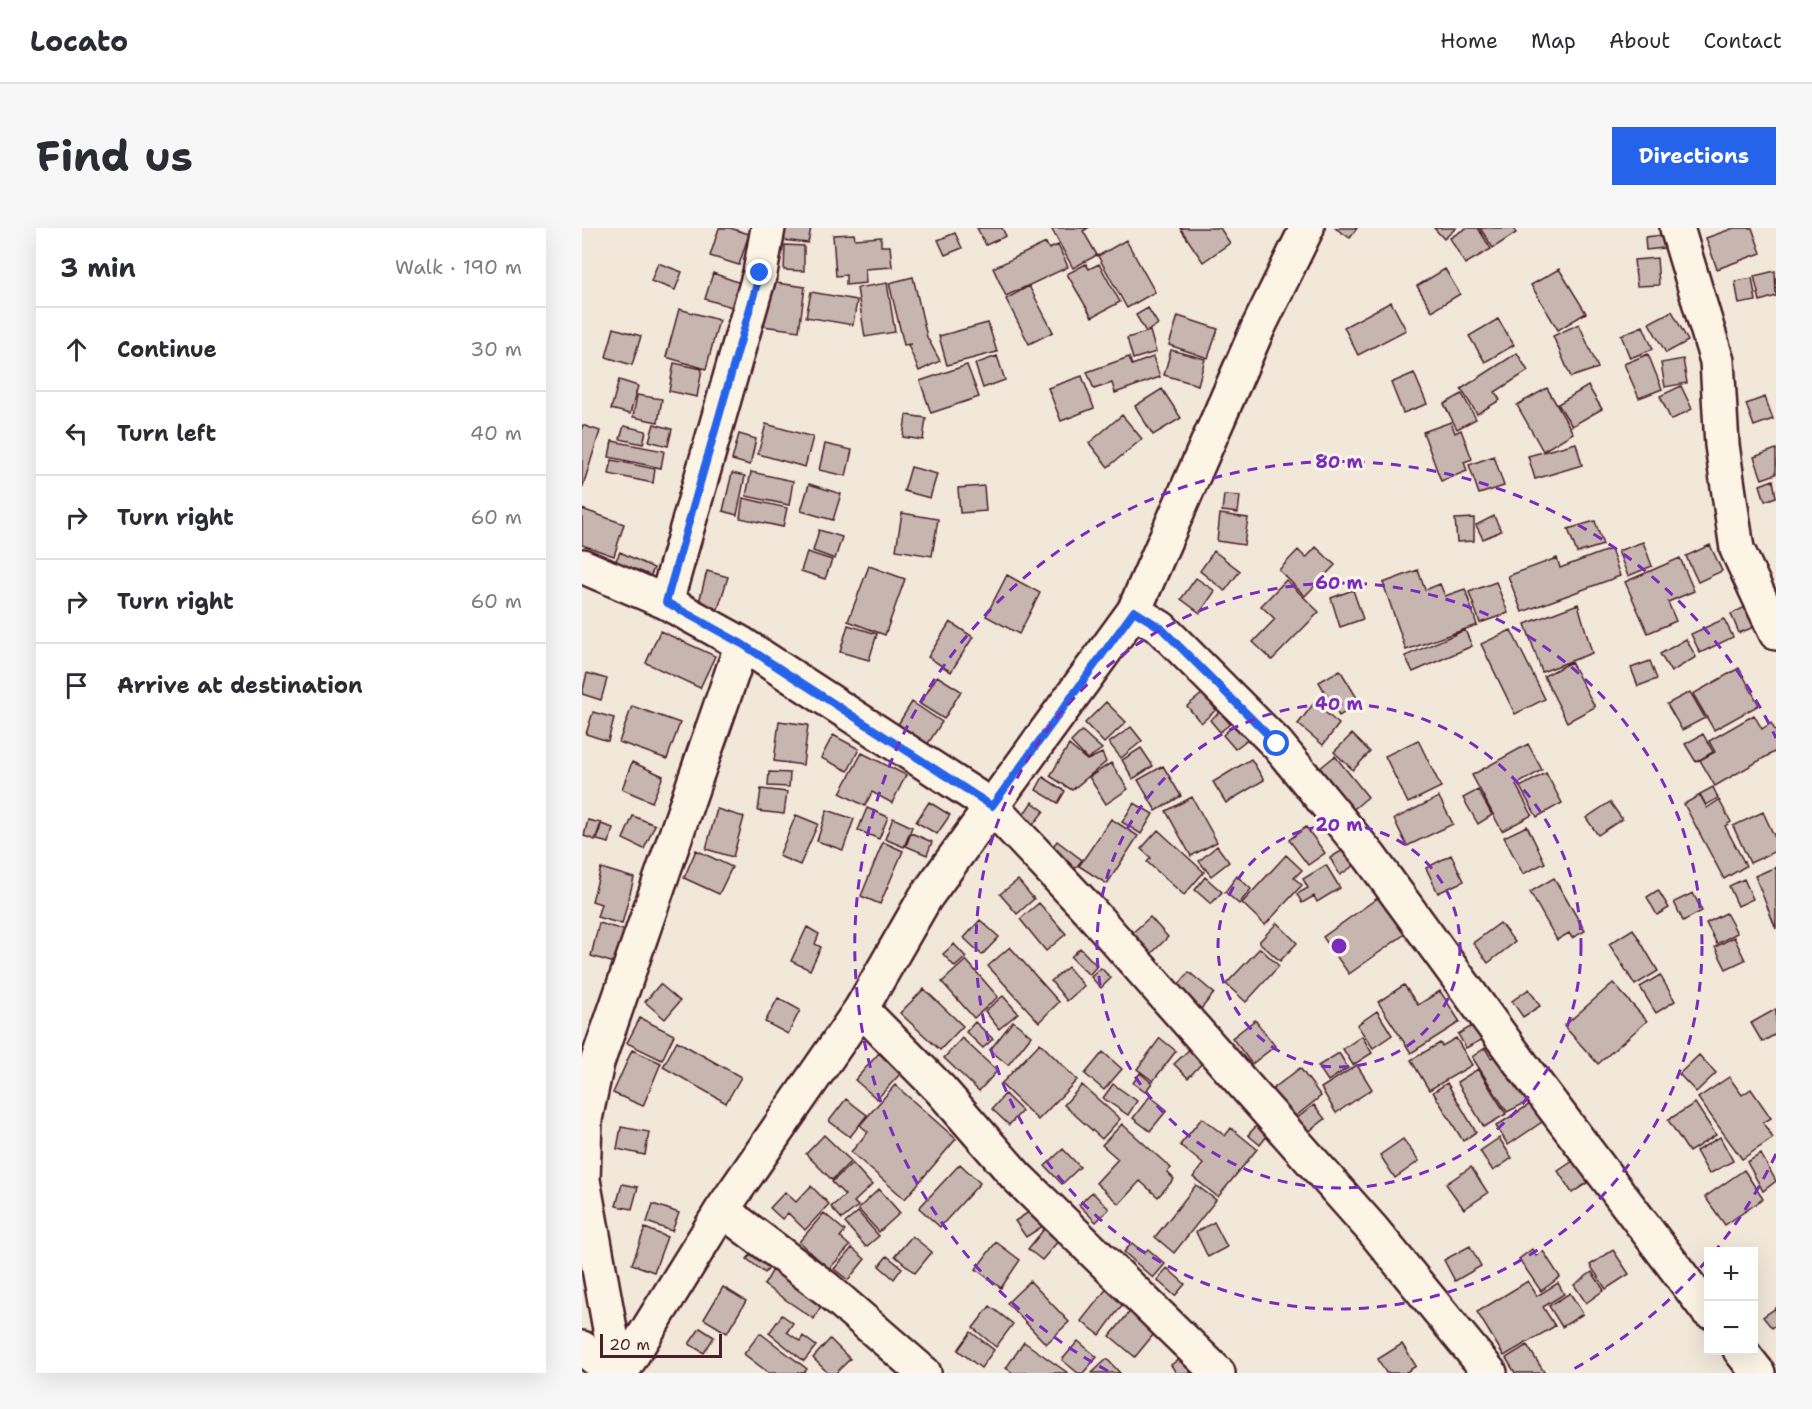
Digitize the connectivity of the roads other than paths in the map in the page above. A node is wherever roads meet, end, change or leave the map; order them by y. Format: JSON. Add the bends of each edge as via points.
{"nodes":[{"id":1,"x":768,"y":228,"type":"edge"},
{"id":2,"x":1307,"y":228,"type":"edge"},
{"id":3,"x":1677,"y":228,"type":"edge"},
{"id":4,"x":582,"y":566,"type":"edge"},
{"id":5,"x":666,"y":602,"type":"junction"},
{"id":6,"x":1134,"y":611,"type":"junction"},
{"id":7,"x":1776,"y":633,"type":"edge"},
{"id":8,"x":742,"y":644,"type":"junction"},
{"id":9,"x":992,"y":806,"type":"junction"},
{"id":10,"x":861,"y":1009,"type":"junction"},
{"id":11,"x":722,"y":1210,"type":"junction"},
{"id":12,"x":1704,"y":1306,"type":"edge"},
{"id":13,"x":582,"y":1348,"type":"edge"},
{"id":14,"x":1744,"y":1355,"type":"edge"},
{"id":15,"x":618,"y":1373,"type":"edge"},
{"id":16,"x":924,"y":1373,"type":"edge"},
{"id":17,"x":1218,"y":1373,"type":"edge"},
{"id":18,"x":1490,"y":1373,"type":"edge"},
{"id":19,"x":1758,"y":1373,"type":"edge"}],
"edges":[{"from":1,"to":5,"type":"street","via":[[760,273]]},
{"from":2,"to":6,"type":"street","via":[[1258,328]]},
{"from":3,"to":7,"type":"street","via":[[1717,361],[1722,445],[1737,549]]},
{"from":4,"to":5,"type":"street"},
{"from":5,"to":8,"type":"street"},
{"from":6,"to":9,"type":"street"},
{"from":6,"to":12,"type":"street","via":[[1161,628],[1277,744],[1363,849]]},
{"from":8,"to":9,"type":"street"},
{"from":8,"to":15,"type":"street","via":[[597,1063],[585,1119],[583,1180]]},
{"from":9,"to":10,"type":"street","via":[[925,898]]},
{"from":9,"to":18,"type":"street","via":[[1372,1229]]},
{"from":10,"to":11,"type":"street"},
{"from":10,"to":17,"type":"street","via":[[941,1090],[1017,1176]]},
{"from":11,"to":15,"type":"street"},
{"from":11,"to":16,"type":"street","via":[[827,1289]]},
{"from":13,"to":15,"type":"street"},
{"from":14,"to":19,"type":"street"}]}
